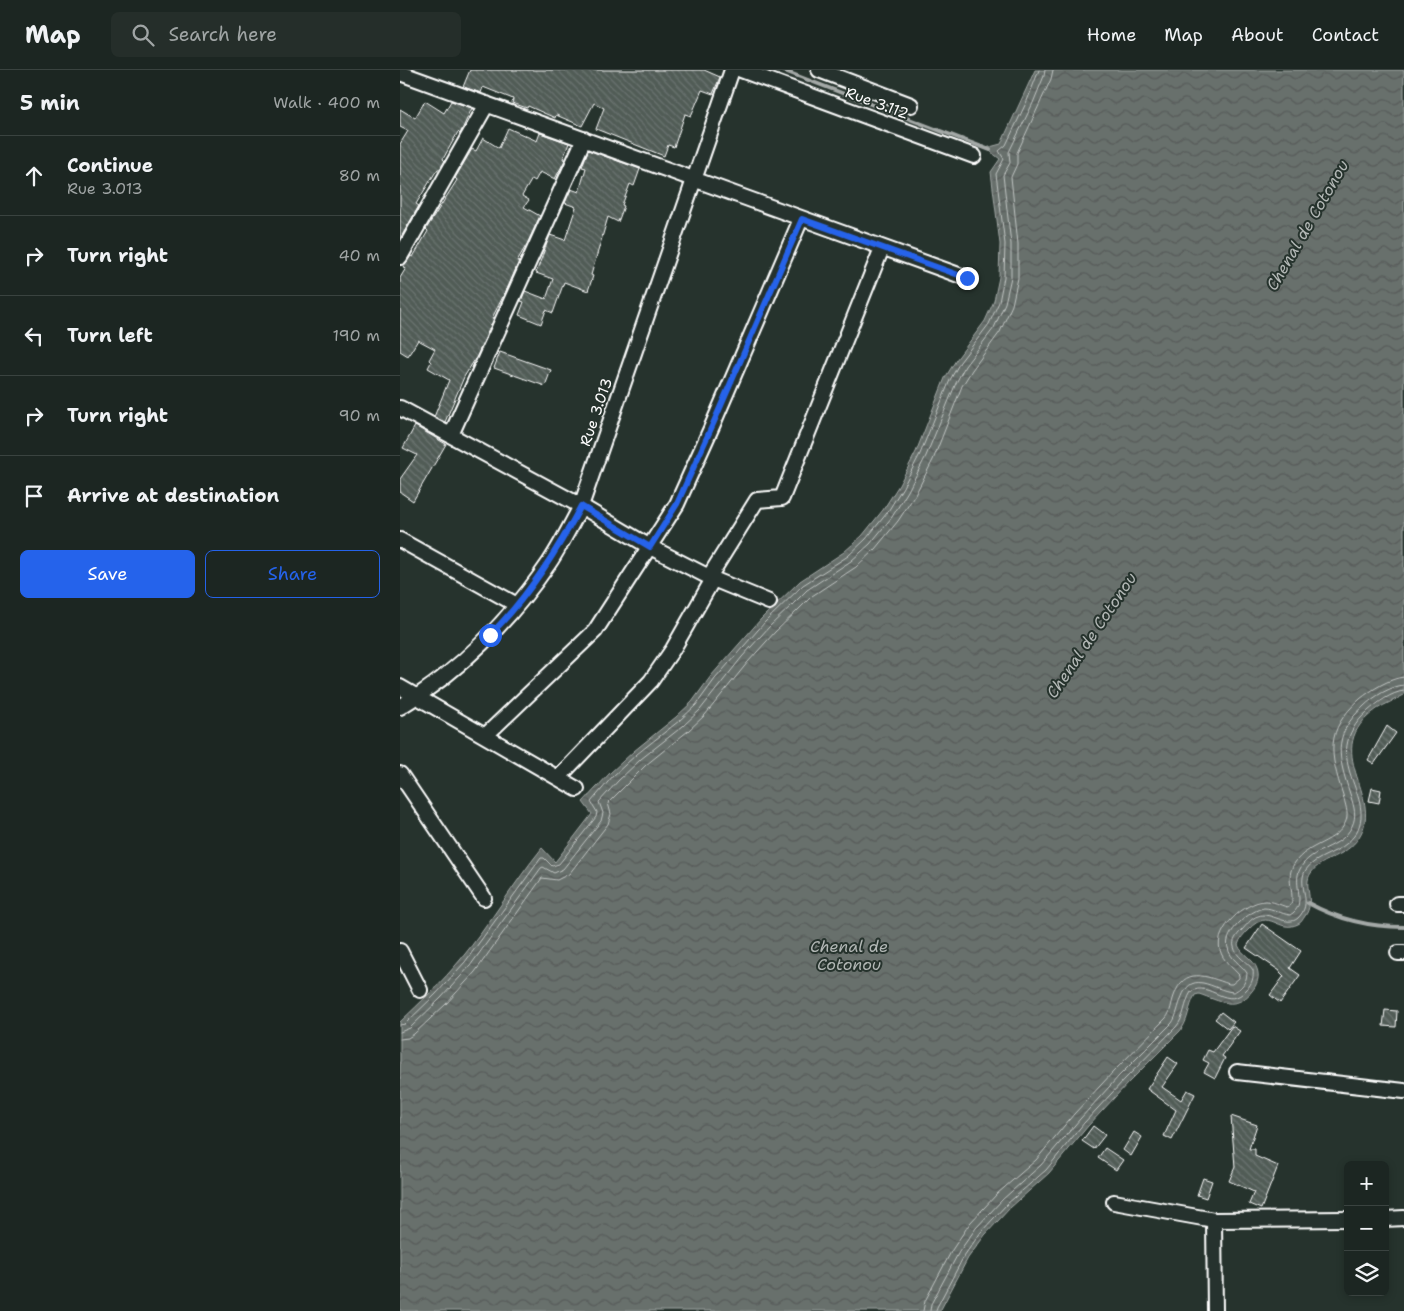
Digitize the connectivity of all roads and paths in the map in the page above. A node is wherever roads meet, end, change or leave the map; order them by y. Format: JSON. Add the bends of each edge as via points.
{"nodes":[{"id":1,"x":732,"y":70,"type":"edge"},
{"id":2,"x":741,"y":70,"type":"edge"},
{"id":3,"x":818,"y":70,"type":"edge"},
{"id":4,"x":400,"y":73,"type":"edge"},
{"id":5,"x":487,"y":104,"type":"junction"},
{"id":6,"x":911,"y":105,"type":"dead end"},
{"id":7,"x":584,"y":139,"type":"junction"},
{"id":8,"x":974,"y":156,"type":"dead end"},
{"id":9,"x":694,"y":179,"type":"junction"},
{"id":10,"x":802,"y":219,"type":"junction"},
{"id":11,"x":882,"y":248,"type":"junction"},
{"id":12,"x":400,"y":257,"type":"edge"},
{"id":13,"x":967,"y":278,"type":"dead end"},
{"id":14,"x":400,"y":408,"type":"edge"},
{"id":15,"x":451,"y":435,"type":"junction"},
{"id":16,"x":581,"y":506,"type":"junction"},
{"id":17,"x":400,"y":540,"type":"edge"},
{"id":18,"x":650,"y":547,"type":"junction"},
{"id":19,"x":711,"y":578,"type":"junction"},
{"id":20,"x":769,"y":602,"type":"dead end"},
{"id":21,"x":517,"y":605,"type":"junction"},
{"id":22,"x":400,"y":687,"type":"edge"},
{"id":23,"x":417,"y":697,"type":"junction"},
{"id":24,"x":400,"y":707,"type":"edge"},
{"id":25,"x":485,"y":736,"type":"junction"},
{"id":26,"x":400,"y":774,"type":"edge"},
{"id":27,"x":558,"y":778,"type":"junction"},
{"id":28,"x":577,"y":789,"type":"dead end"},
{"id":29,"x":484,"y":898,"type":"dead end"},
{"id":30,"x":400,"y":952,"type":"edge"},
{"id":31,"x":420,"y":990,"type":"dead end"},
{"id":32,"x":1237,"y":1072,"type":"dead end"},
{"id":33,"x":1404,"y":1091,"type":"edge"},
{"id":34,"x":1114,"y":1202,"type":"dead end"},
{"id":35,"x":1404,"y":1218,"type":"edge"},
{"id":36,"x":1344,"y":1219,"type":"edge"},
{"id":37,"x":1389,"y":1219,"type":"edge"},
{"id":38,"x":1214,"y":1220,"type":"junction"},
{"id":39,"x":1215,"y":1311,"type":"edge"}],
"edges":[{"from":1,"to":9,"type":"street","name":"Rue 3.013"},
{"from":2,"to":8,"type":"street","name":"Rue 3.112"},
{"from":3,"to":6,"type":"street","name":"Rue 3.112"},
{"from":4,"to":5,"type":"street"},
{"from":5,"to":7,"type":"street"},
{"from":5,"to":12,"type":"street"},
{"from":7,"to":9,"type":"street"},
{"from":7,"to":15,"type":"street"},
{"from":9,"to":10,"type":"street"},
{"from":9,"to":16,"type":"street","name":"Rue 3.013"},
{"from":10,"to":11,"type":"street"},
{"from":10,"to":18,"type":"street","via":[[677,504]]},
{"from":11,"to":13,"type":"street"},
{"from":11,"to":19,"type":"street","via":[[782,498],[757,500]]},
{"from":14,"to":15,"type":"street"},
{"from":15,"to":16,"type":"street"},
{"from":16,"to":18,"type":"street"},
{"from":16,"to":21,"type":"street","name":"Rue 3.013","via":[[549,562]]},
{"from":17,"to":21,"type":"street"},
{"from":18,"to":19,"type":"street"},
{"from":18,"to":25,"type":"street","via":[[586,640]]},
{"from":19,"to":20,"type":"street"},
{"from":19,"to":27,"type":"street","via":[[673,649],[651,681]]},
{"from":21,"to":23,"type":"street","name":"Rue 3.013","via":[[490,635]]},
{"from":22,"to":23,"type":"street"},
{"from":23,"to":24,"type":"street","name":"Rue 3.013"},
{"from":23,"to":25,"type":"street"},
{"from":25,"to":27,"type":"street"},
{"from":26,"to":29,"type":"street"},
{"from":27,"to":28,"type":"street"},
{"from":30,"to":31,"type":"street"},
{"from":32,"to":33,"type":"street"},
{"from":34,"to":38,"type":"street"},
{"from":35,"to":37,"type":"street"},
{"from":36,"to":38,"type":"street"},
{"from":38,"to":39,"type":"street"}]}
